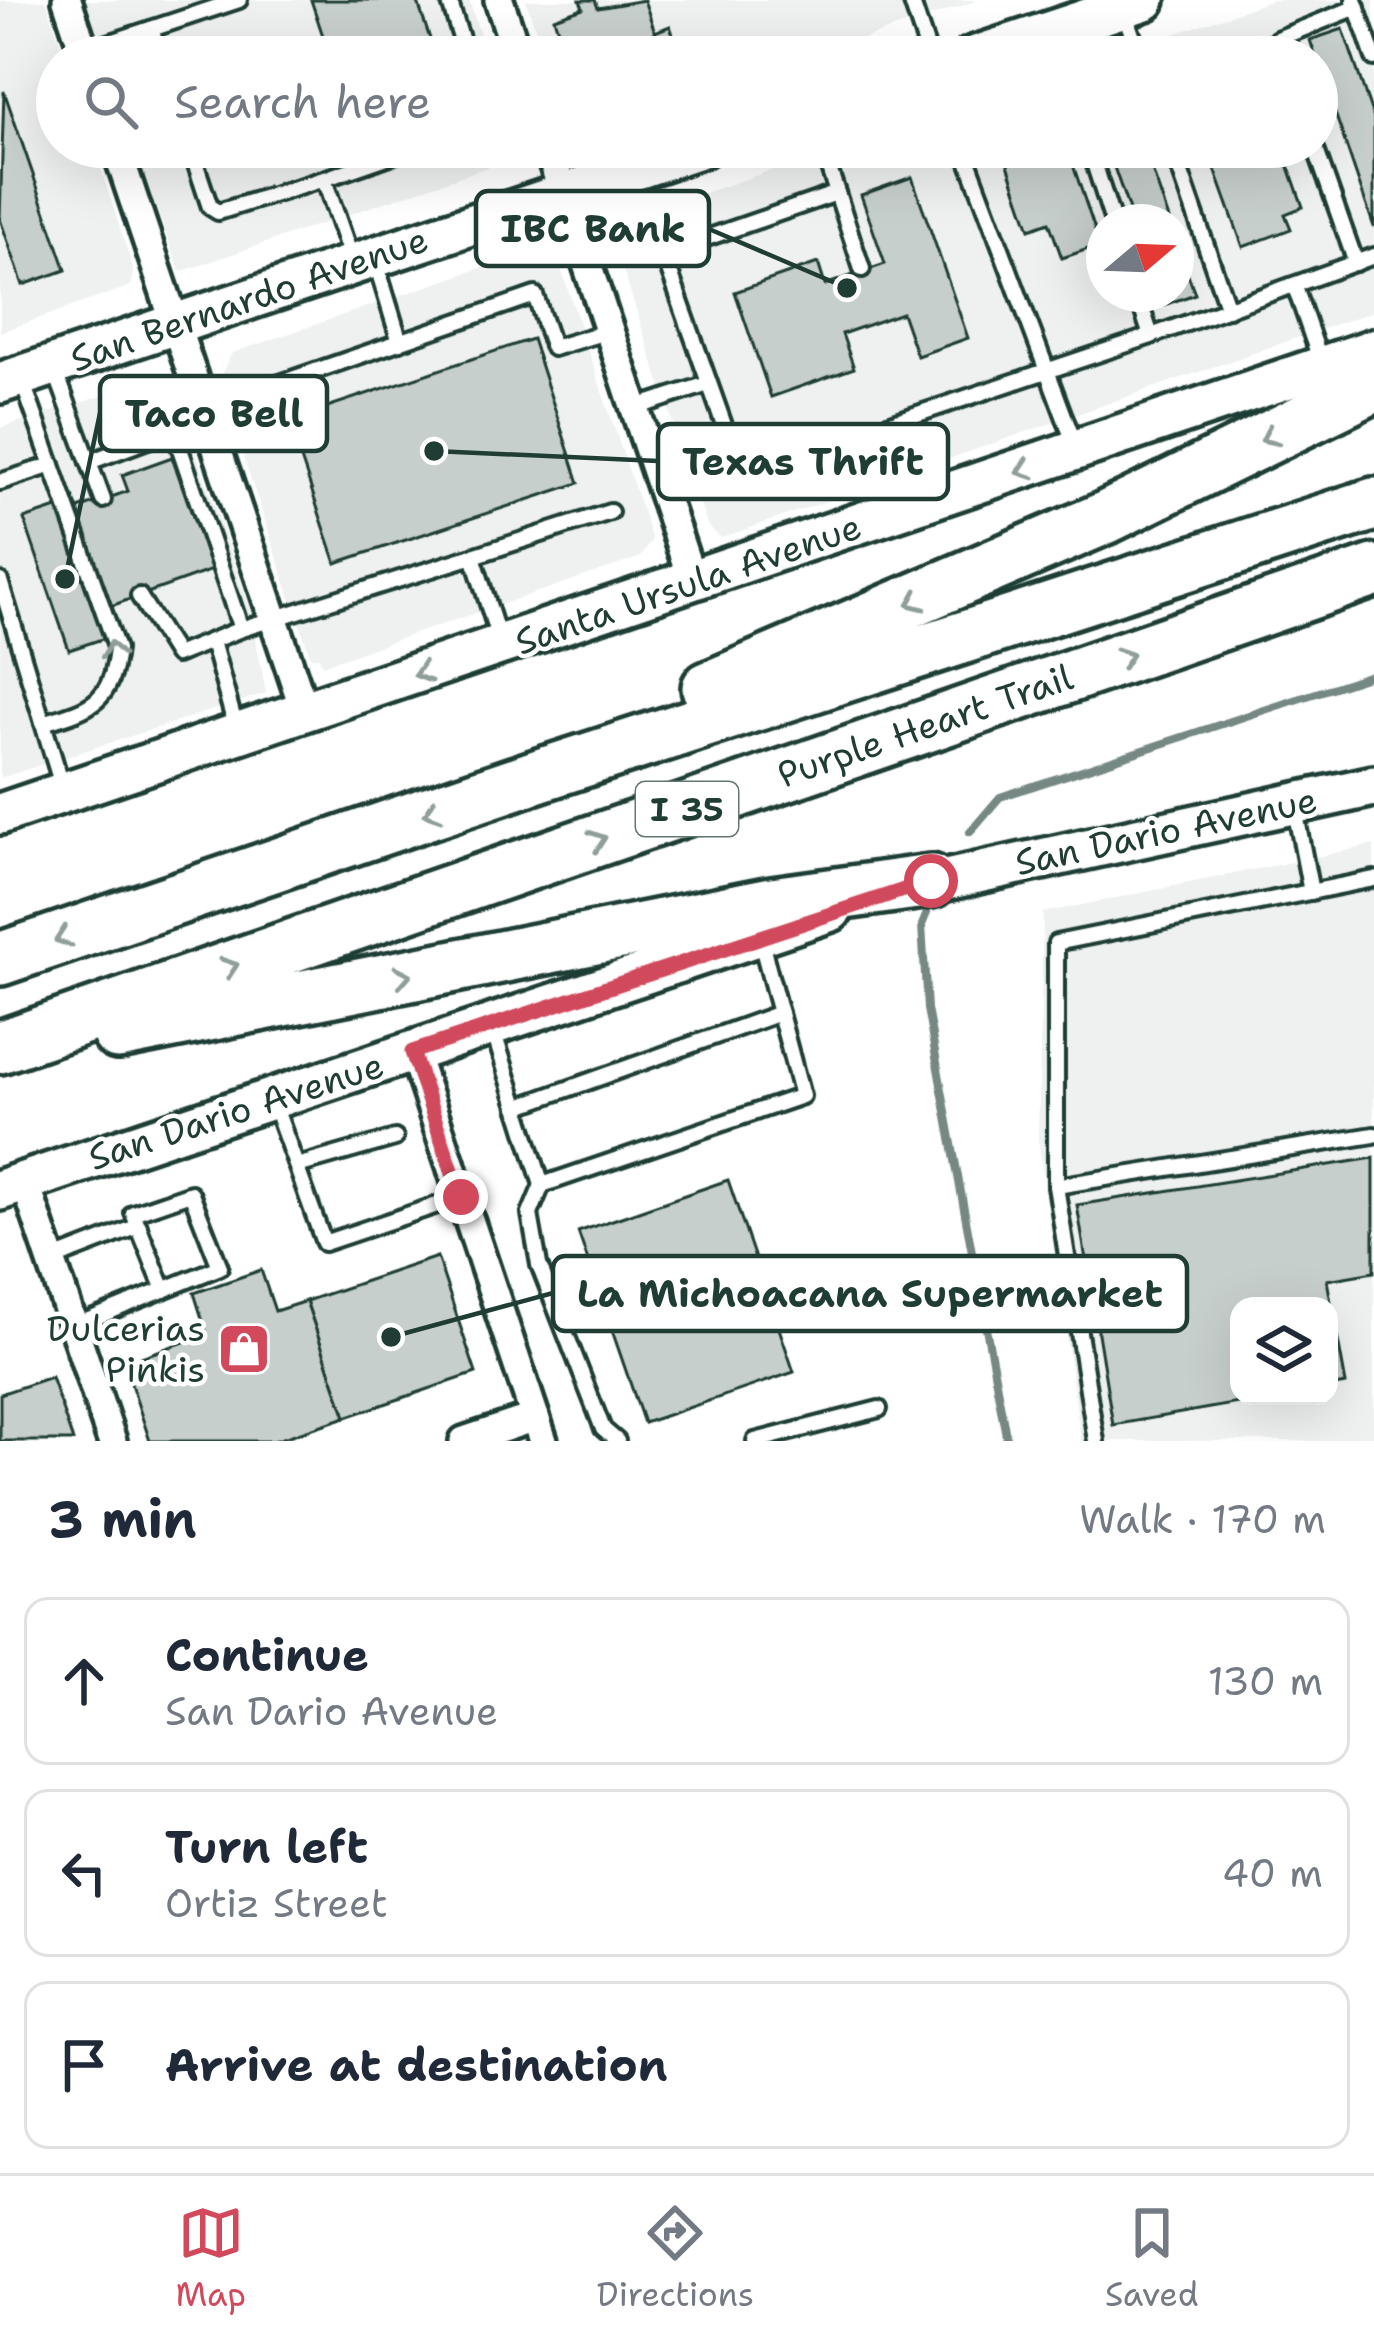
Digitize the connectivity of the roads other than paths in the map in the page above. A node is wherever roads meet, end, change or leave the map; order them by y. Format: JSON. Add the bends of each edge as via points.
{"nodes":[{"id":1,"x":67,"y":0,"type":"edge"},
{"id":2,"x":239,"y":0,"type":"edge"},
{"id":3,"x":449,"y":0,"type":"edge"},
{"id":4,"x":499,"y":0,"type":"edge"},
{"id":5,"x":911,"y":0,"type":"edge"},
{"id":6,"x":1356,"y":3,"type":"edge"},
{"id":7,"x":1134,"y":4,"type":"edge"},
{"id":8,"x":151,"y":29,"type":"junction"},
{"id":9,"x":79,"y":36,"type":"edge"},
{"id":10,"x":133,"y":36,"type":"edge"},
{"id":11,"x":153,"y":36,"type":"edge"},
{"id":12,"x":460,"y":36,"type":"edge"},
{"id":13,"x":511,"y":36,"type":"edge"},
{"id":14,"x":923,"y":36,"type":"edge"},
{"id":15,"x":1058,"y":36,"type":"edge"},
{"id":16,"x":1138,"y":36,"type":"edge"},
{"id":17,"x":1283,"y":36,"type":"edge"},
{"id":18,"x":1374,"y":58,"type":"edge"},
{"id":19,"x":123,"y":168,"type":"edge"},
{"id":20,"x":197,"y":168,"type":"edge"},
{"id":21,"x":356,"y":168,"type":"edge"},
{"id":22,"x":555,"y":168,"type":"edge"},
{"id":23,"x":639,"y":168,"type":"edge"},
{"id":24,"x":829,"y":168,"type":"edge"},
{"id":25,"x":971,"y":168,"type":"edge"},
{"id":26,"x":1096,"y":168,"type":"edge"},
{"id":27,"x":1179,"y":168,"type":"edge"},
{"id":28,"x":1322,"y":168,"type":"edge"},
{"id":29,"x":324,"y":179,"type":"junction"},
{"id":30,"x":563,"y":193,"type":"junction"},
{"id":31,"x":838,"y":193,"type":"junction"},
{"id":32,"x":1107,"y":204,"type":"edge"},
{"id":33,"x":1374,"y":256,"type":"edge"},
{"id":34,"x":364,"y":261,"type":"junction"},
{"id":35,"x":1356,"y":263,"type":"junction"},
{"id":36,"x":862,"y":269,"type":"dead end"},
{"id":37,"x":1295,"y":287,"type":"junction"},
{"id":38,"x":1228,"y":309,"type":"junction"},
{"id":39,"x":1143,"y":312,"type":"edge"},
{"id":40,"x":175,"y":324,"type":"junction"},
{"id":41,"x":609,"y":331,"type":"junction"},
{"id":42,"x":1150,"y":336,"type":"junction"},
{"id":43,"x":400,"y":342,"type":"junction"},
{"id":44,"x":1374,"y":350,"type":"edge"},
{"id":45,"x":1323,"y":367,"type":"junction"},
{"id":46,"x":1047,"y":371,"type":"junction"},
{"id":47,"x":25,"y":375,"type":"edge"},
{"id":48,"x":708,"y":384,"type":"junction"},
{"id":49,"x":1374,"y":386,"type":"edge"},
{"id":50,"x":634,"y":408,"type":"junction"},
{"id":51,"x":209,"y":425,"type":"junction"},
{"id":52,"x":173,"y":431,"type":"junction"},
{"id":53,"x":1078,"y":452,"type":"junction"},
{"id":54,"x":88,"y":462,"type":"junction"},
{"id":55,"x":52,"y":465,"type":"junction"},
{"id":56,"x":0,"y":482,"type":"edge"},
{"id":57,"x":103,"y":500,"type":"dead end"},
{"id":58,"x":1374,"y":504,"type":"edge"},
{"id":59,"x":610,"y":512,"type":"dead end"},
{"id":60,"x":473,"y":556,"type":"junction"},
{"id":61,"x":1374,"y":571,"type":"edge"},
{"id":62,"x":0,"y":581,"type":"edge"},
{"id":63,"x":693,"y":583,"type":"junction"},
{"id":64,"x":140,"y":596,"type":"dead end"},
{"id":65,"x":274,"y":619,"type":"junction"},
{"id":66,"x":241,"y":629,"type":"junction"},
{"id":67,"x":212,"y":641,"type":"junction"},
{"id":68,"x":502,"y":647,"type":"junction"},
{"id":69,"x":305,"y":712,"type":"junction"},
{"id":70,"x":43,"y":723,"type":"junction"},
{"id":71,"x":238,"y":735,"type":"junction"},
{"id":72,"x":543,"y":774,"type":"junction"},
{"id":73,"x":1374,"y":786,"type":"edge"},
{"id":74,"x":64,"y":793,"type":"junction"},
{"id":75,"x":1294,"y":803,"type":"junction"},
{"id":76,"x":0,"y":814,"type":"edge"},
{"id":77,"x":1374,"y":879,"type":"edge"},
{"id":78,"x":931,"y":881,"type":"junction"},
{"id":79,"x":1311,"y":892,"type":"junction"},
{"id":80,"x":759,"y":935,"type":"junction"},
{"id":81,"x":0,"y":959,"type":"edge"},
{"id":82,"x":780,"y":1013,"type":"junction"},
{"id":83,"x":491,"y":1025,"type":"junction"},
{"id":84,"x":0,"y":1047,"type":"edge"},
{"id":85,"x":412,"y":1052,"type":"junction"},
{"id":86,"x":0,"y":1057,"type":"edge"},
{"id":87,"x":273,"y":1099,"type":"junction"},
{"id":88,"x":517,"y":1107,"type":"junction"},
{"id":89,"x":1374,"y":1135,"type":"edge"},
{"id":90,"x":395,"y":1138,"type":"dead end"},
{"id":91,"x":296,"y":1166,"type":"junction"},
{"id":92,"x":542,"y":1185,"type":"junction"},
{"id":93,"x":12,"y":1186,"type":"edge"},
{"id":94,"x":1056,"y":1186,"type":"junction"},
{"id":95,"x":461,"y":1197,"type":"junction"},
{"id":96,"x":139,"y":1226,"type":"junction"},
{"id":97,"x":52,"y":1260,"type":"junction"},
{"id":98,"x":164,"y":1290,"type":"junction"},
{"id":99,"x":74,"y":1327,"type":"junction"},
{"id":100,"x":879,"y":1409,"type":"dead end"},
{"id":101,"x":539,"y":1429,"type":"edge"},
{"id":102,"x":112,"y":1441,"type":"edge"},
{"id":103,"x":464,"y":1441,"type":"edge"},
{"id":104,"x":617,"y":1441,"type":"edge"},
{"id":105,"x":755,"y":1441,"type":"edge"},
{"id":106,"x":1096,"y":1441,"type":"edge"}],
"edges":[{"from":1,"to":9,"type":"street"},
{"from":2,"to":8,"type":"lane"},
{"from":3,"to":12,"type":"lane"},
{"from":4,"to":13,"type":"street"},
{"from":5,"to":14,"type":"lane"},
{"from":6,"to":17,"type":"lane"},
{"from":6,"to":18,"type":"lane"},
{"from":7,"to":15,"type":"main road"},
{"from":7,"to":16,"type":"lane"},
{"from":8,"to":10,"type":"lane"},
{"from":8,"to":11,"type":"lane"},
{"from":19,"to":40,"type":"street"},
{"from":20,"to":29,"type":"lane","via":[[218,212]]},
{"from":21,"to":29,"type":"lane"},
{"from":22,"to":30,"type":"street"},
{"from":23,"to":30,"type":"main road","name":"San Bernardo Avenue"},
{"from":24,"to":31,"type":"lane"},
{"from":25,"to":46,"type":"lane"},
{"from":26,"to":32,"type":"lane"},
{"from":27,"to":38,"type":"lane"},
{"from":28,"to":35,"type":"lane"},
{"from":29,"to":34,"type":"lane"},
{"from":30,"to":34,"type":"main road","name":"San Bernardo Avenue"},
{"from":30,"to":41,"type":"street"},
{"from":31,"to":36,"type":"lane"},
{"from":31,"to":48,"type":"lane","via":[[663,253]]},
{"from":33,"to":35,"type":"lane"},
{"from":34,"to":40,"type":"main road","name":"San Bernardo Avenue"},
{"from":34,"to":43,"type":"lane"},
{"from":35,"to":37,"type":"lane"},
{"from":37,"to":38,"type":"lane"},
{"from":37,"to":45,"type":"lane"},
{"from":38,"to":42,"type":"lane"},
{"from":39,"to":42,"type":"lane"},
{"from":40,"to":47,"type":"main road","name":"San Bernardo Avenue"},
{"from":40,"to":51,"type":"street"},
{"from":41,"to":43,"type":"lane","via":[[553,348],[535,296]]},
{"from":41,"to":50,"type":"street"},
{"from":42,"to":46,"type":"lane"},
{"from":43,"to":51,"type":"lane","via":[[260,390],[241,420]]},
{"from":44,"to":45,"type":"main road","name":"Santa Ursula Avenue"},
{"from":45,"to":53,"type":"main road","name":"Santa Ursula Avenue"},
{"from":46,"to":48,"type":"lane","via":[[741,473]]},
{"from":46,"to":53,"type":"lane"},
{"from":47,"to":54,"type":"lane"},
{"from":47,"to":55,"type":"lane"},
{"from":48,"to":50,"type":"lane"},
{"from":49,"to":72,"type":"highway","one_way":true,"via":[[1105,518],[640,715]]},
{"from":50,"to":63,"type":"street"},
{"from":51,"to":52,"type":"lane"},
{"from":51,"to":65,"type":"street"},
{"from":52,"to":54,"type":"lane"},
{"from":52,"to":66,"type":"lane"},
{"from":53,"to":63,"type":"main road","name":"Santa Ursula Avenue","one_way":true},
{"from":54,"to":57,"type":"lane"},
{"from":55,"to":56,"type":"lane"},
{"from":70,"to":55,"type":"lane","one_way":true,"via":[[104,698],[117,650]]},
{"from":58,"to":72,"type":"highway","name":"Purple Heart Trail","number":"I 35"},
{"from":59,"to":60,"type":"lane"},
{"from":60,"to":65,"type":"lane"},
{"from":60,"to":68,"type":"lane"},
{"from":84,"to":61,"type":"highway","name":"Purple Heart Trail","number":"I 35","one_way":true},
{"from":62,"to":70,"type":"lane"},
{"from":63,"to":68,"type":"main road","name":"Santa Ursula Avenue"},
{"from":64,"to":67,"type":"lane","via":[[176,655]]},
{"from":65,"to":66,"type":"lane"},
{"from":65,"to":69,"type":"street"},
{"from":66,"to":67,"type":"lane"},
{"from":67,"to":71,"type":"lane"},
{"from":68,"to":69,"type":"main road","name":"Santa Ursula Avenue","one_way":true},
{"from":69,"to":71,"type":"main road","name":"Santa Ursula Avenue"},
{"from":70,"to":74,"type":"lane"},
{"from":71,"to":74,"type":"main road","name":"Santa Ursula Avenue"},
{"from":72,"to":81,"type":"highway","name":"Purple Heart Trail","number":"I 35","one_way":true},
{"from":73,"to":75,"type":"main road","name":"San Dario Avenue"},
{"from":74,"to":76,"type":"main road","name":"Santa Ursula Avenue"},
{"from":75,"to":78,"type":"main road","name":"San Dario Avenue"},
{"from":75,"to":79,"type":"lane"},
{"from":77,"to":79,"type":"lane"},
{"from":78,"to":80,"type":"main road","name":"San Dario Avenue"},
{"from":86,"to":78,"type":"highway","one_way":true,"via":[[772,903]]},
{"from":79,"to":94,"type":"lane","via":[[1056,943]]},
{"from":80,"to":82,"type":"lane"},
{"from":80,"to":83,"type":"main road","name":"San Dario Avenue"},
{"from":82,"to":88,"type":"lane"},
{"from":82,"to":92,"type":"lane","via":[[802,1096]]},
{"from":83,"to":85,"type":"main road","name":"San Dario Avenue"},
{"from":83,"to":88,"type":"lane"},
{"from":85,"to":87,"type":"main road","name":"San Dario Avenue"},
{"from":85,"to":95,"type":"street"},
{"from":87,"to":91,"type":"lane"},
{"from":87,"to":93,"type":"main road","name":"San Dario Avenue"},
{"from":88,"to":92,"type":"lane"},
{"from":89,"to":94,"type":"lane"},
{"from":90,"to":91,"type":"lane"},
{"from":91,"to":95,"type":"lane","via":[[325,1243]]},
{"from":92,"to":104,"type":"lane","via":[[530,1214],[539,1265],[603,1429]]},
{"from":93,"to":97,"type":"street"},
{"from":94,"to":106,"type":"lane"},
{"from":95,"to":101,"type":"street"},
{"from":96,"to":97,"type":"lane"},
{"from":96,"to":98,"type":"lane"},
{"from":96,"to":98,"type":"lane","via":[[134,1214],[190,1193],[220,1268]]},
{"from":97,"to":99,"type":"street"},
{"from":98,"to":99,"type":"lane"},
{"from":99,"to":102,"type":"street"},
{"from":100,"to":105,"type":"lane"},
{"from":101,"to":103,"type":"street"}]}
